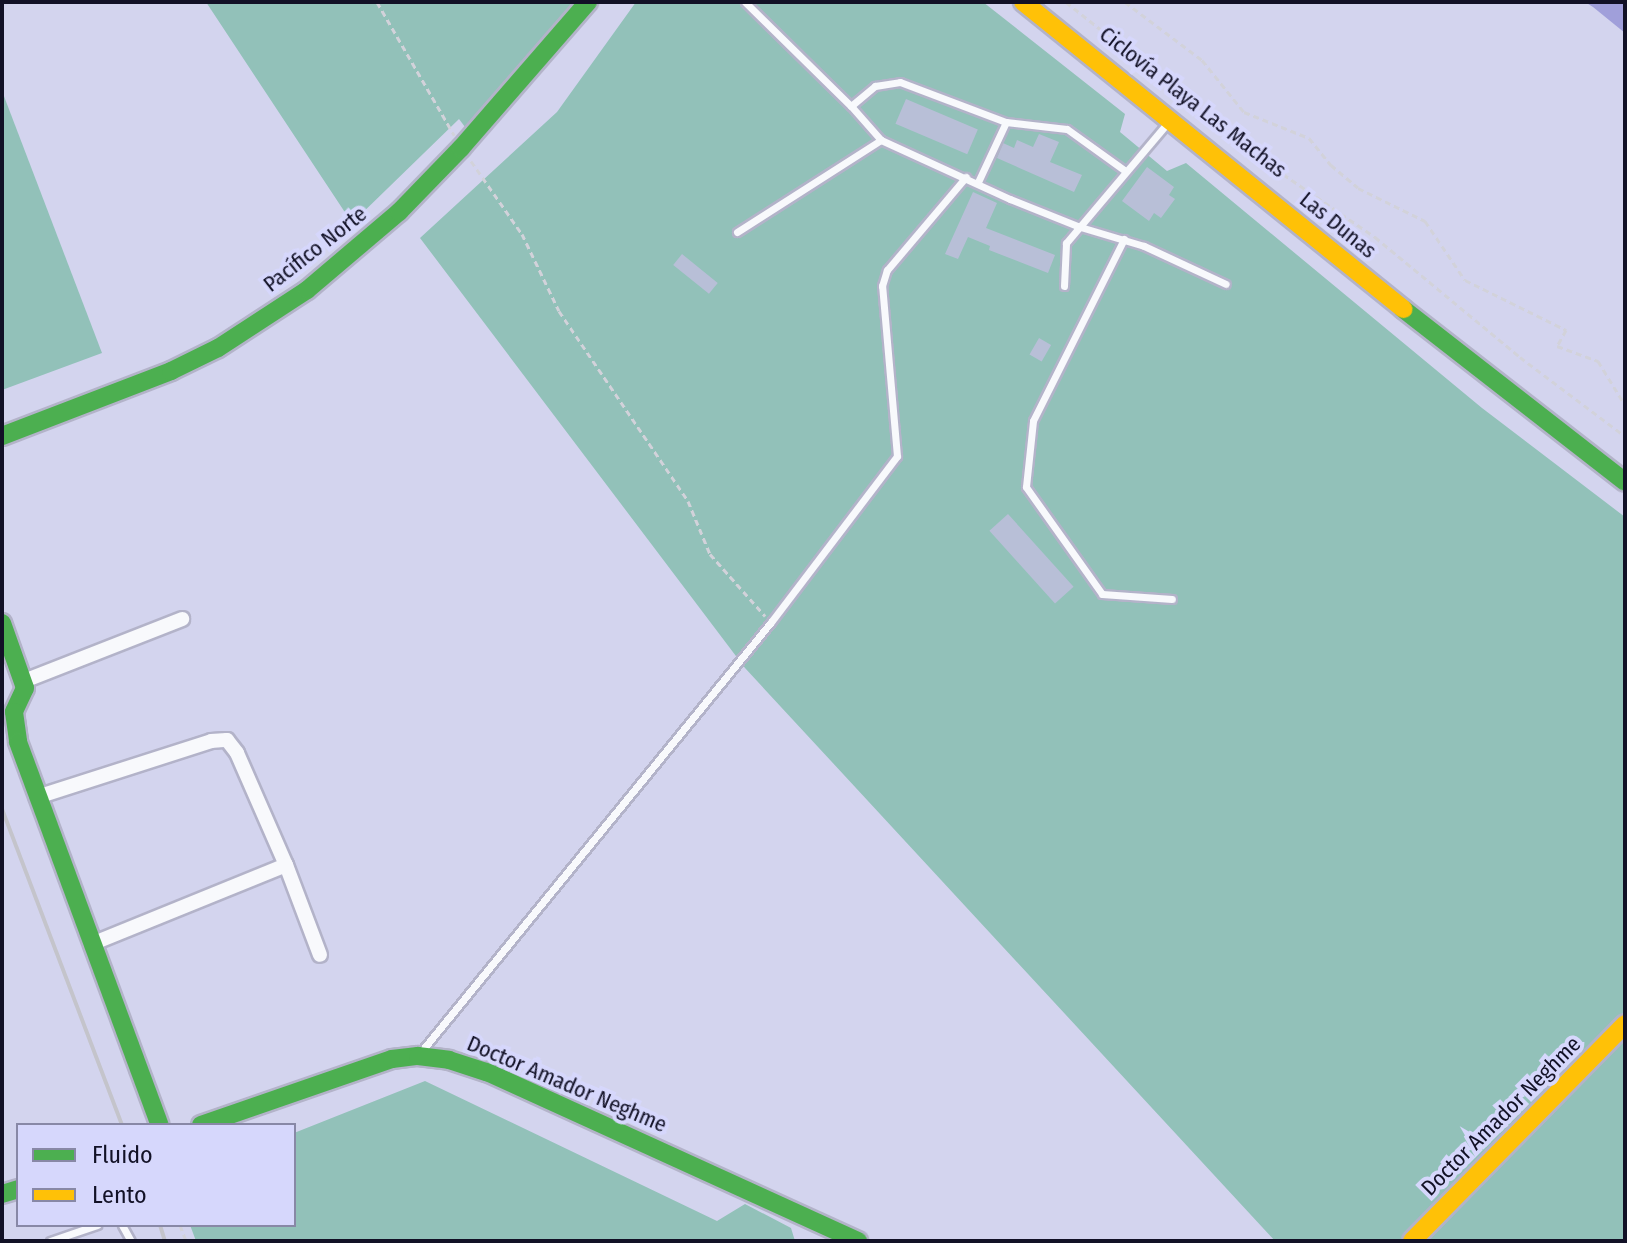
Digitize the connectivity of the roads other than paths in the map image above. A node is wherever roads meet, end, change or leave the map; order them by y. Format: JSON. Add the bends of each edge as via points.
{"nodes":[{"id":1,"x":588,"y":2,"type":"edge"},
{"id":2,"x":745,"y":2,"type":"edge"},
{"id":3,"x":1023,"y":2,"type":"edge"},
{"id":4,"x":851,"y":106,"type":"junction"},
{"id":5,"x":1170,"y":119,"type":"junction"},
{"id":6,"x":1006,"y":122,"type":"junction"},
{"id":7,"x":881,"y":140,"type":"junction"},
{"id":8,"x":1124,"y":170,"type":"junction"},
{"id":9,"x":966,"y":177,"type":"junction"},
{"id":10,"x":978,"y":182,"type":"junction"},
{"id":11,"x":1077,"y":226,"type":"junction"},
{"id":12,"x":737,"y":232,"type":"dead end"},
{"id":13,"x":1124,"y":239,"type":"junction"},
{"id":14,"x":1226,"y":284,"type":"dead end"},
{"id":15,"x":1064,"y":286,"type":"dead end"},
{"id":16,"x":2,"y":436,"type":"edge"},
{"id":17,"x":1625,"y":482,"type":"edge"},
{"id":18,"x":1172,"y":599,"type":"dead end"},
{"id":19,"x":182,"y":619,"type":"dead end"},
{"id":20,"x":2,"y":623,"type":"edge"},
{"id":21,"x":24,"y":681,"type":"junction"},
{"id":22,"x":37,"y":797,"type":"junction"},
{"id":23,"x":286,"y":865,"type":"junction"},
{"id":24,"x":94,"y":943,"type":"junction"},
{"id":25,"x":320,"y":955,"type":"dead end"},
{"id":26,"x":1625,"y":1024,"type":"edge"},
{"id":27,"x":418,"y":1056,"type":"junction"},
{"id":28,"x":159,"y":1123,"type":"edge"},
{"id":29,"x":207,"y":1123,"type":"edge"},
{"id":30,"x":91,"y":1227,"type":"edge"},
{"id":31,"x":50,"y":1241,"type":"edge"},
{"id":32,"x":858,"y":1241,"type":"edge"},
{"id":33,"x":1412,"y":1241,"type":"edge"}],
"edges":[{"from":1,"to":16,"type":"main road","name":"Pacífico Norte","via":[[461,148],[366,242],[264,320],[171,371]]},
{"from":2,"to":4,"type":"lane"},
{"from":3,"to":5,"type":"main road","name":"Las Dunas"},
{"from":4,"to":6,"type":"lane","via":[[875,86],[900,82]]},
{"from":4,"to":7,"type":"lane"},
{"from":5,"to":8,"type":"lane"},
{"from":5,"to":17,"type":"main road","name":"Las Dunas"},
{"from":6,"to":8,"type":"lane","via":[[1067,129]]},
{"from":6,"to":10,"type":"lane"},
{"from":7,"to":9,"type":"lane"},
{"from":7,"to":12,"type":"lane"},
{"from":8,"to":11,"type":"lane"},
{"from":9,"to":10,"type":"lane"},
{"from":9,"to":27,"type":"lane","via":[[887,270],[882,286],[897,456],[771,622]]},
{"from":10,"to":11,"type":"lane"},
{"from":11,"to":13,"type":"lane"},
{"from":11,"to":15,"type":"lane","via":[[1066,243]]},
{"from":13,"to":14,"type":"lane"},
{"from":13,"to":18,"type":"lane","via":[[1033,421],[1026,487],[1102,594]]},
{"from":19,"to":21,"type":"street"},
{"from":20,"to":21,"type":"main road"},
{"from":21,"to":22,"type":"main road","via":[[13,724]]},
{"from":22,"to":23,"type":"street","via":[[227,740]]},
{"from":22,"to":24,"type":"main road"},
{"from":23,"to":24,"type":"street"},
{"from":23,"to":25,"type":"street"},
{"from":24,"to":28,"type":"main road"},
{"from":26,"to":33,"type":"main road","name":"Doctor Amador Neghme"},
{"from":27,"to":29,"type":"main road","name":"Doctor Amador Neghme","via":[[382,1062]]},
{"from":27,"to":32,"type":"main road","name":"Doctor Amador Neghme","via":[[487,1072]]},
{"from":30,"to":31,"type":"lane"}]}
